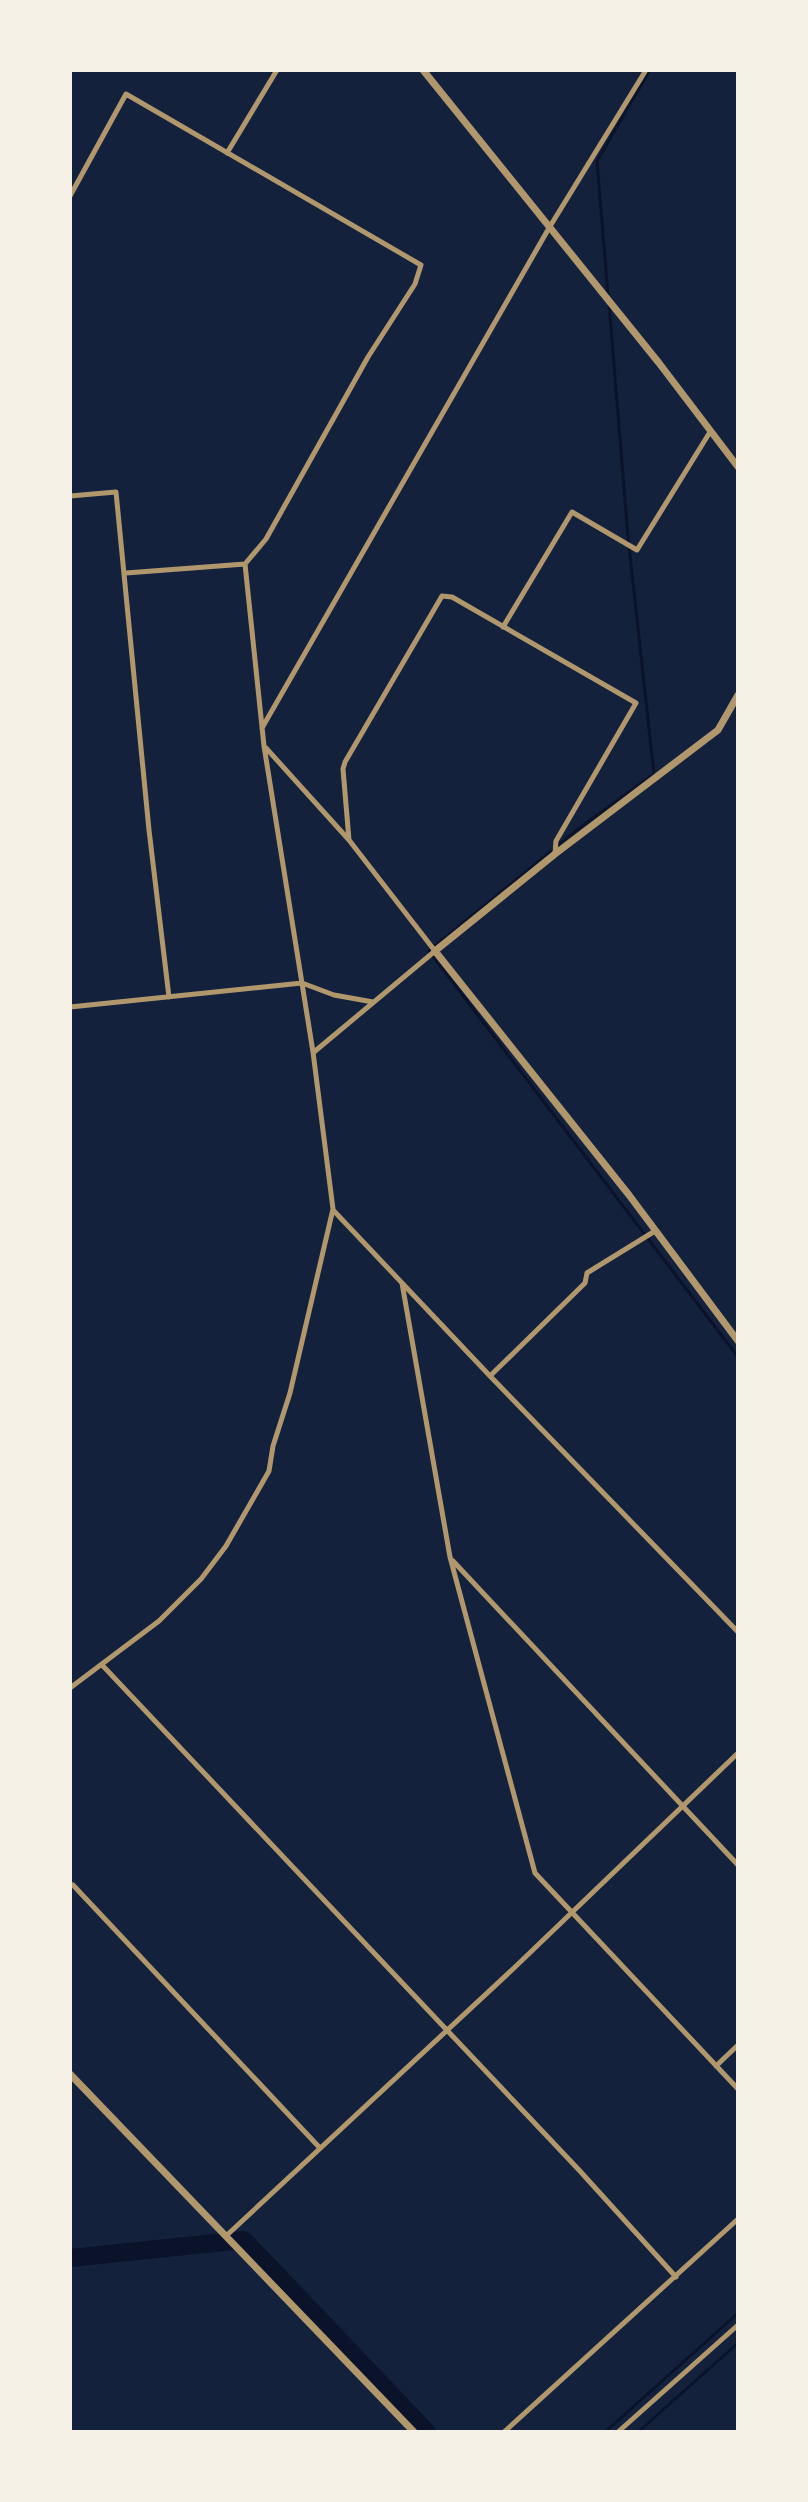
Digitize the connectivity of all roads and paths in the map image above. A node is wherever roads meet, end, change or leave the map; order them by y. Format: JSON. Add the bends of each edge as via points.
{"nodes":[{"id":1,"x":277,"y":70,"type":"edge"},
{"id":2,"x":423,"y":70,"type":"edge"},
{"id":3,"x":646,"y":70,"type":"edge"},
{"id":4,"x":227,"y":153,"type":"junction"},
{"id":5,"x":70,"y":196,"type":"edge"},
{"id":6,"x":549,"y":228,"type":"junction"},
{"id":7,"x":710,"y":432,"type":"junction"},
{"id":8,"x":738,"y":467,"type":"edge"},
{"id":9,"x":70,"y":496,"type":"edge"},
{"id":10,"x":245,"y":564,"type":"junction"},
{"id":11,"x":126,"y":573,"type":"junction"},
{"id":12,"x":503,"y":627,"type":"junction"},
{"id":13,"x":738,"y":695,"type":"edge"},
{"id":14,"x":262,"y":728,"type":"junction"},
{"id":15,"x":264,"y":746,"type":"junction"},
{"id":16,"x":349,"y":840,"type":"junction"},
{"id":17,"x":555,"y":854,"type":"junction"},
{"id":18,"x":435,"y":951,"type":"junction"},
{"id":19,"x":302,"y":983,"type":"junction"},
{"id":20,"x":169,"y":997,"type":"junction"},
{"id":21,"x":374,"y":1002,"type":"junction"},
{"id":22,"x":70,"y":1007,"type":"edge"},
{"id":23,"x":313,"y":1052,"type":"junction"},
{"id":24,"x":333,"y":1209,"type":"junction"},
{"id":25,"x":655,"y":1231,"type":"junction"},
{"id":26,"x":402,"y":1283,"type":"junction"},
{"id":27,"x":738,"y":1341,"type":"edge"},
{"id":28,"x":490,"y":1376,"type":"junction"},
{"id":29,"x":450,"y":1557,"type":"junction"},
{"id":30,"x":738,"y":1632,"type":"edge"},
{"id":31,"x":103,"y":1666,"type":"junction"},
{"id":32,"x":70,"y":1688,"type":"edge"},
{"id":33,"x":738,"y":1753,"type":"edge"},
{"id":34,"x":682,"y":1806,"type":"junction"},
{"id":35,"x":738,"y":1865,"type":"edge"},
{"id":36,"x":73,"y":1885,"type":"dead end"},
{"id":37,"x":570,"y":1912,"type":"junction"},
{"id":38,"x":446,"y":2030,"type":"junction"},
{"id":39,"x":738,"y":2045,"type":"edge"},
{"id":40,"x":716,"y":2066,"type":"junction"},
{"id":41,"x":70,"y":2074,"type":"edge"},
{"id":42,"x":738,"y":2089,"type":"edge"},
{"id":43,"x":319,"y":2147,"type":"junction"},
{"id":44,"x":738,"y":2219,"type":"edge"},
{"id":45,"x":225,"y":2237,"type":"junction"},
{"id":46,"x":676,"y":2277,"type":"junction"},
{"id":47,"x":738,"y":2325,"type":"edge"},
{"id":48,"x":414,"y":2432,"type":"edge"},
{"id":49,"x":504,"y":2432,"type":"edge"},
{"id":50,"x":618,"y":2432,"type":"edge"}],
"edges":[{"from":1,"to":4,"type":"street"},
{"from":2,"to":6,"type":"street"},
{"from":3,"to":6,"type":"street"},
{"from":4,"to":5,"type":"street","via":[[126,94]]},
{"from":4,"to":10,"type":"street","via":[[421,265],[415,284],[266,539]]},
{"from":6,"to":7,"type":"street"},
{"from":6,"to":14,"type":"street"},
{"from":7,"to":8,"type":"street"},
{"from":7,"to":12,"type":"street","via":[[637,550],[572,512]]},
{"from":9,"to":11,"type":"street","via":[[116,492]]},
{"from":10,"to":11,"type":"street"},
{"from":10,"to":14,"type":"street"},
{"from":11,"to":20,"type":"street"},
{"from":12,"to":16,"type":"street","via":[[442,596],[345,762]]},
{"from":12,"to":17,"type":"street","via":[[636,703],[556,841]]},
{"from":13,"to":17,"type":"street","via":[[718,730]]},
{"from":14,"to":15,"type":"street"},
{"from":15,"to":16,"type":"street"},
{"from":15,"to":19,"type":"street"},
{"from":16,"to":18,"type":"street"},
{"from":17,"to":18,"type":"street"},
{"from":18,"to":21,"type":"street"},
{"from":18,"to":25,"type":"street"},
{"from":19,"to":20,"type":"street"},
{"from":19,"to":21,"type":"street"},
{"from":19,"to":23,"type":"street"},
{"from":20,"to":22,"type":"street"},
{"from":21,"to":23,"type":"street"},
{"from":23,"to":24,"type":"street"},
{"from":24,"to":26,"type":"street"},
{"from":24,"to":31,"type":"street","via":[[269,1471],[201,1579]]},
{"from":25,"to":27,"type":"street"},
{"from":25,"to":28,"type":"street","via":[[587,1273],[585,1283]]},
{"from":26,"to":28,"type":"street"},
{"from":26,"to":29,"type":"street"},
{"from":28,"to":30,"type":"street"},
{"from":29,"to":34,"type":"street"},
{"from":29,"to":37,"type":"street","via":[[535,1873]]},
{"from":31,"to":32,"type":"street"},
{"from":31,"to":38,"type":"street"},
{"from":33,"to":34,"type":"street"},
{"from":34,"to":35,"type":"street"},
{"from":34,"to":37,"type":"street"},
{"from":36,"to":43,"type":"street"},
{"from":37,"to":38,"type":"street"},
{"from":37,"to":40,"type":"street"},
{"from":38,"to":43,"type":"street"},
{"from":38,"to":46,"type":"street"},
{"from":39,"to":40,"type":"street"},
{"from":40,"to":42,"type":"street"},
{"from":41,"to":45,"type":"street"},
{"from":43,"to":45,"type":"street"},
{"from":44,"to":46,"type":"street"},
{"from":45,"to":48,"type":"street"},
{"from":46,"to":49,"type":"street"},
{"from":47,"to":50,"type":"street"}]}
